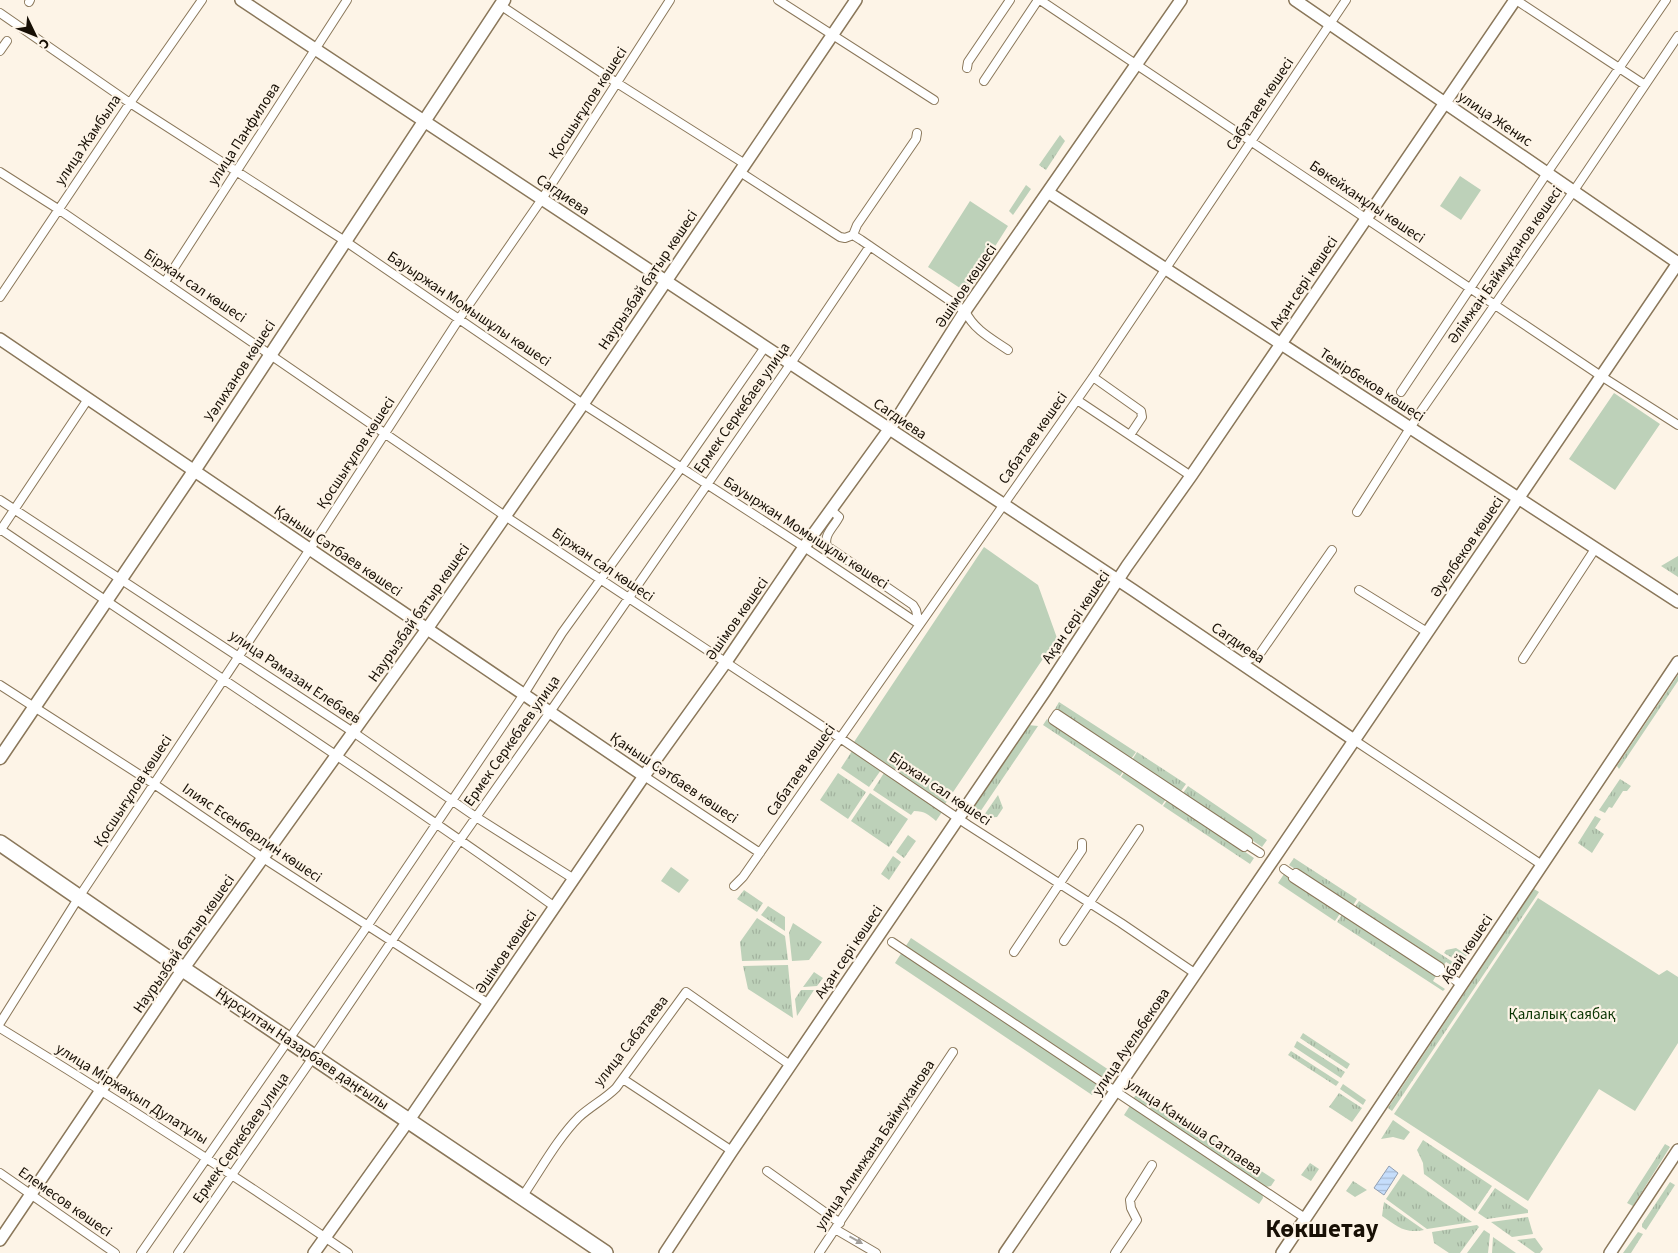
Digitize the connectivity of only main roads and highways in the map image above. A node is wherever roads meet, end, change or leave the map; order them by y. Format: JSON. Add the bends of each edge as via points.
{"nodes":[{"id":1,"x":502,"y":3,"type":"edge"},
{"id":2,"x":0,"y":758,"type":"edge"},
{"id":3,"x":0,"y":843,"type":"edge"},
{"id":4,"x":606,"y":1253,"type":"edge"}],
"edges":[{"from":1,"to":2,"type":"main road","name":"Уәлиханов көшесі","via":[[194,471]]},
{"from":3,"to":4,"type":"highway","name":"Нұрсұлтан Назарбаев даңғылы"}]}
